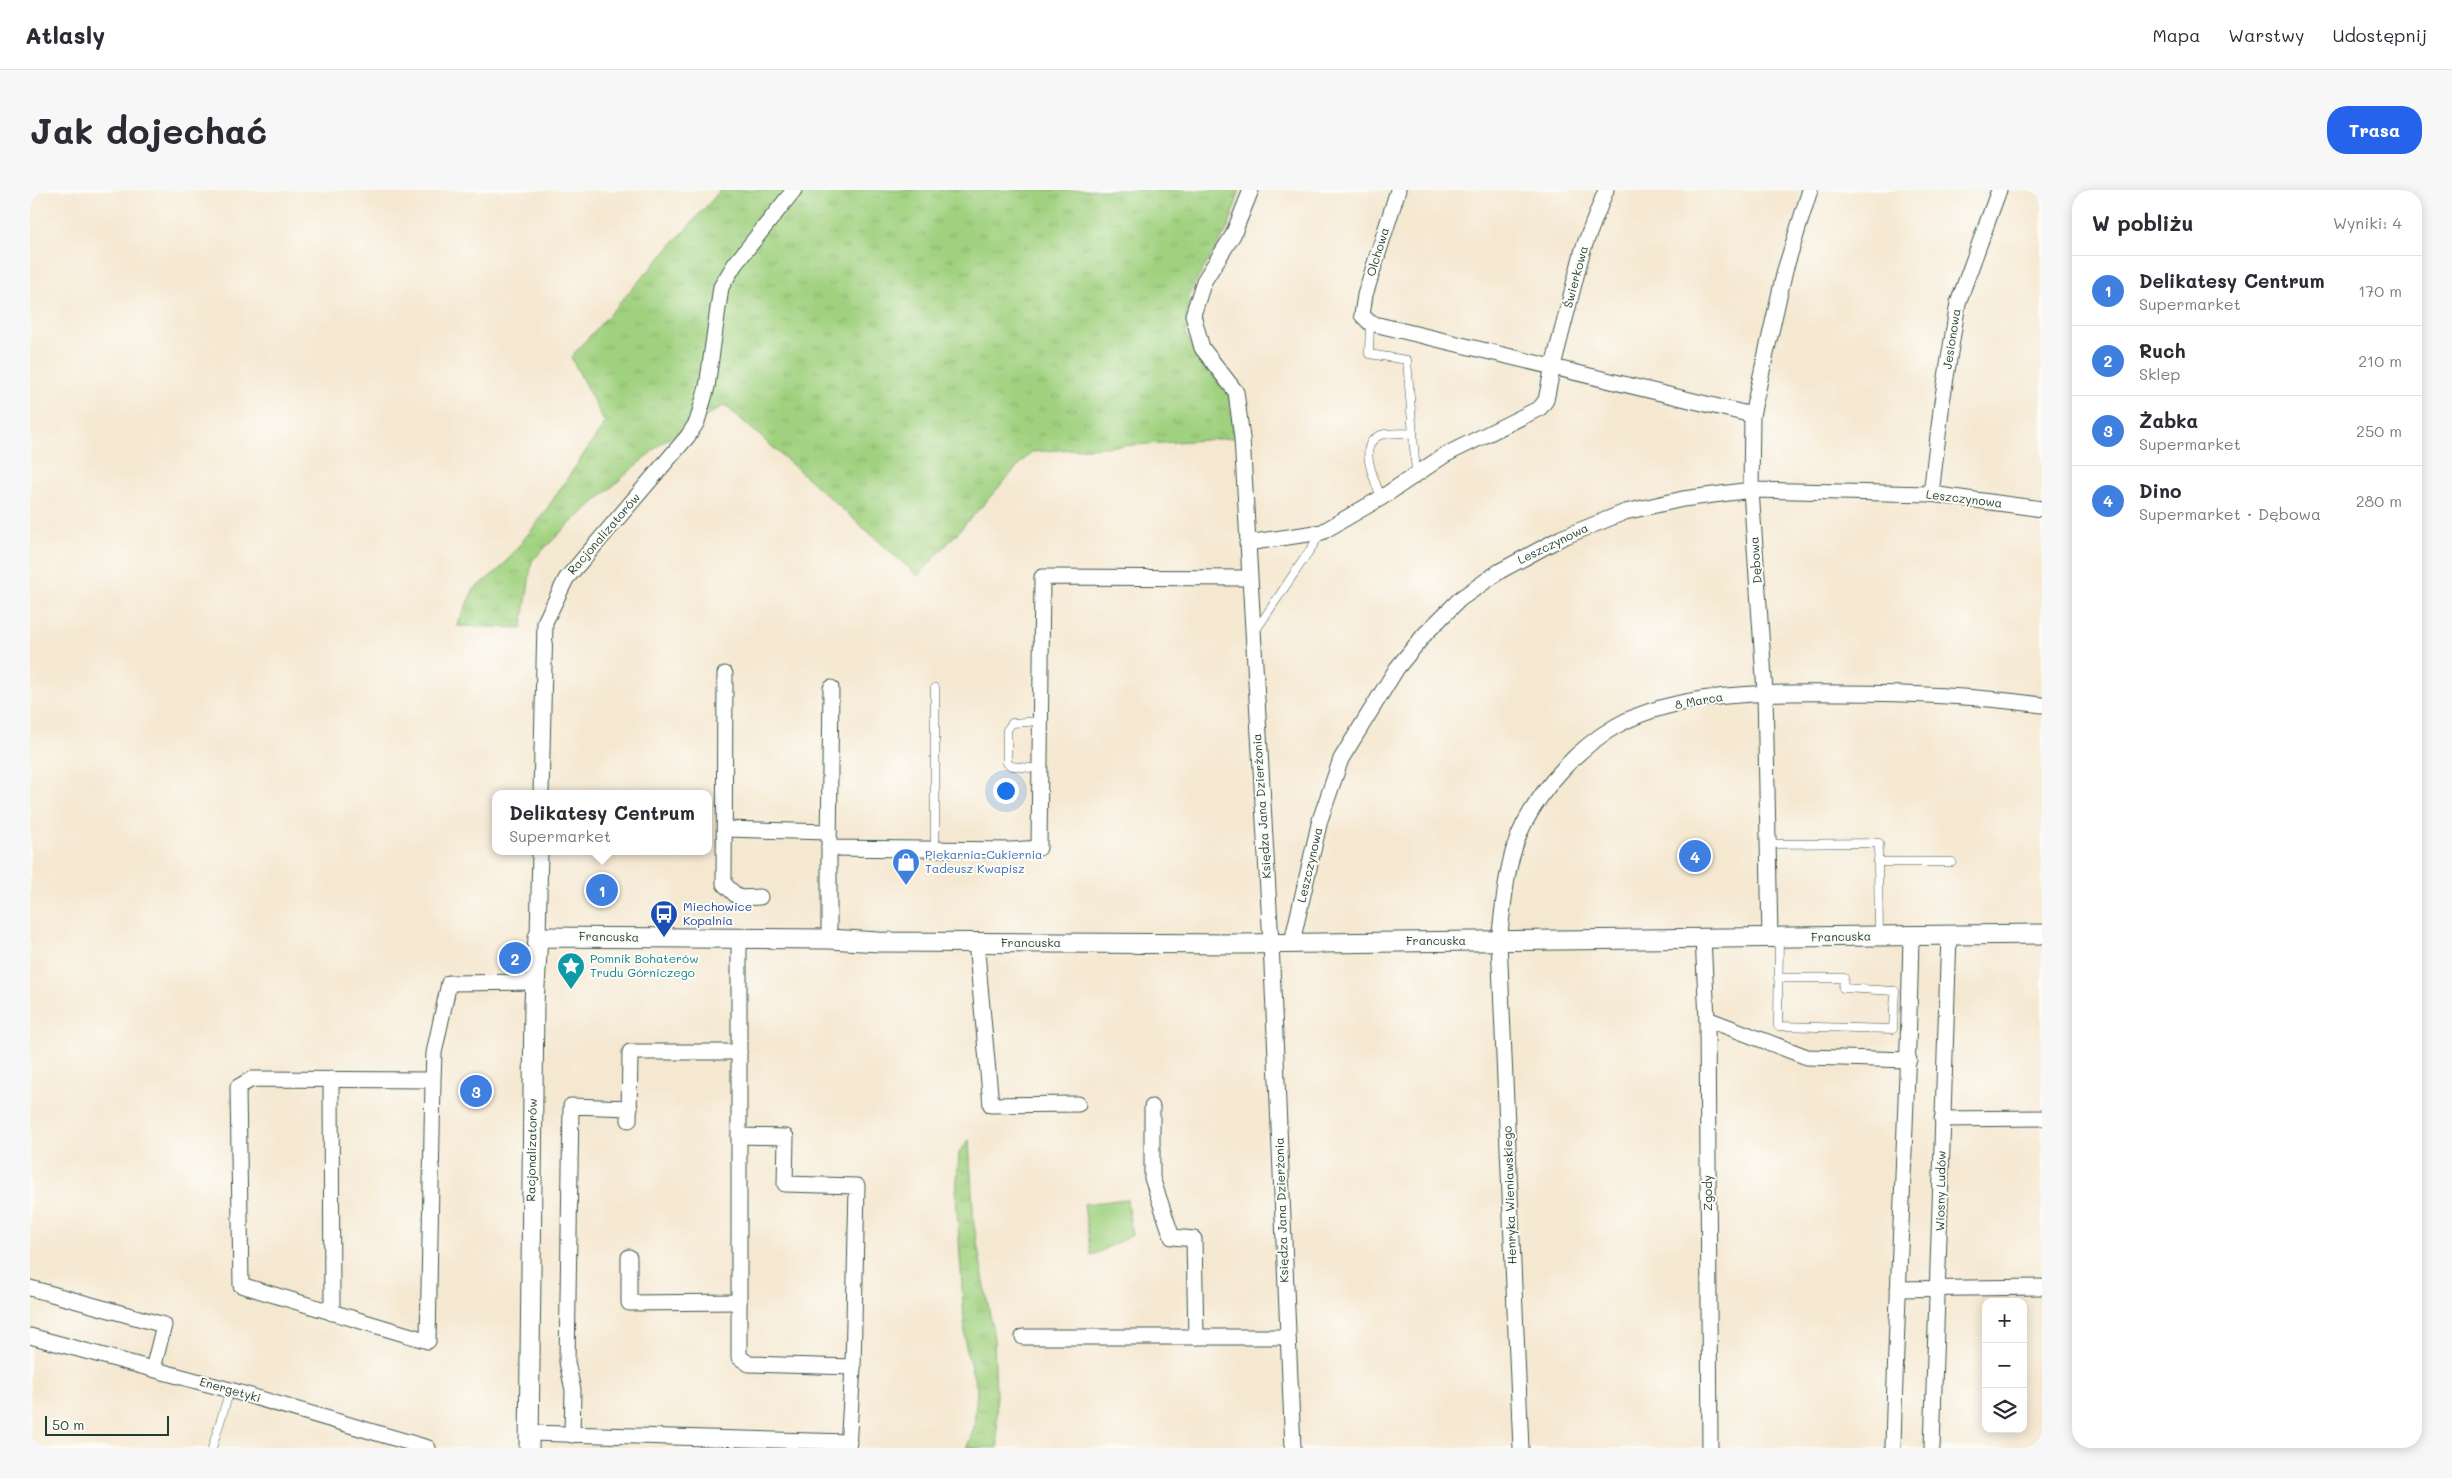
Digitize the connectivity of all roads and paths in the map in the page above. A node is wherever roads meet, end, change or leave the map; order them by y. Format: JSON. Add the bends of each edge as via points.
{"nodes":[{"id":1,"x":794,"y":190,"type":"edge"},
{"id":2,"x":1251,"y":190,"type":"edge"},
{"id":3,"x":1398,"y":190,"type":"edge"},
{"id":4,"x":1606,"y":190,"type":"edge"},
{"id":5,"x":1810,"y":190,"type":"edge"},
{"id":6,"x":1999,"y":190,"type":"edge"},
{"id":7,"x":1366,"y":319,"type":"junction"},
{"id":8,"x":1553,"y":366,"type":"junction"},
{"id":9,"x":1752,"y":415,"type":"junction"},
{"id":10,"x":1413,"y":433,"type":"junction"},
{"id":11,"x":1416,"y":473,"type":"junction"},
{"id":12,"x":1751,"y":490,"type":"junction"},
{"id":13,"x":1931,"y":494,"type":"junction"},
{"id":14,"x":1382,"y":498,"type":"junction"},
{"id":15,"x":2042,"y":509,"type":"edge"},
{"id":16,"x":1322,"y":532,"type":"junction"},
{"id":17,"x":1247,"y":543,"type":"junction"},
{"id":18,"x":1248,"y":578,"type":"junction"},
{"id":19,"x":1252,"y":635,"type":"junction"},
{"id":20,"x":725,"y":674,"type":"dead end"},
{"id":21,"x":831,"y":688,"type":"dead end"},
{"id":22,"x":935,"y":688,"type":"dead end"},
{"id":23,"x":1765,"y":692,"type":"junction"},
{"id":24,"x":2042,"y":705,"type":"edge"},
{"id":25,"x":1041,"y":721,"type":"junction"},
{"id":26,"x":1040,"y":769,"type":"junction"},
{"id":27,"x":541,"y":790,"type":"edge"},
{"id":28,"x":725,"y":829,"type":"junction"},
{"id":29,"x":829,"y":832,"type":"junction"},
{"id":30,"x":1768,"y":844,"type":"junction"},
{"id":31,"x":828,"y":848,"type":"junction"},
{"id":32,"x":935,"y":849,"type":"junction"},
{"id":33,"x":540,"y":855,"type":"edge"},
{"id":34,"x":1878,"y":862,"type":"junction"},
{"id":35,"x":1952,"y":862,"type":"dead end"},
{"id":36,"x":760,"y":897,"type":"dead end"},
{"id":37,"x":1950,"y":934,"type":"junction"},
{"id":38,"x":2042,"y":934,"type":"edge"},
{"id":39,"x":1910,"y":935,"type":"junction"},
{"id":40,"x":1879,"y":936,"type":"junction"},
{"id":41,"x":538,"y":937,"type":"junction"},
{"id":42,"x":739,"y":938,"type":"junction"},
{"id":43,"x":1703,"y":938,"type":"junction"},
{"id":44,"x":1774,"y":938,"type":"junction"},
{"id":45,"x":830,"y":939,"type":"junction"},
{"id":46,"x":1499,"y":941,"type":"junction"},
{"id":47,"x":976,"y":942,"type":"junction"},
{"id":48,"x":1292,"y":942,"type":"junction"},
{"id":49,"x":1271,"y":943,"type":"junction"},
{"id":50,"x":1778,"y":978,"type":"junction"},
{"id":51,"x":535,"y":982,"type":"junction"},
{"id":52,"x":1707,"y":1019,"type":"junction"},
{"id":53,"x":739,"y":1052,"type":"junction"},
{"id":54,"x":1909,"y":1060,"type":"junction"},
{"id":55,"x":331,"y":1079,"type":"junction"},
{"id":56,"x":433,"y":1080,"type":"junction"},
{"id":57,"x":1078,"y":1104,"type":"dead end"},
{"id":58,"x":1152,"y":1107,"type":"dead end"},
{"id":59,"x":2042,"y":1118,"type":"edge"},
{"id":60,"x":1942,"y":1119,"type":"junction"},
{"id":61,"x":739,"y":1136,"type":"junction"},
{"id":62,"x":629,"y":1258,"type":"dead end"},
{"id":63,"x":2042,"y":1287,"type":"edge"},
{"id":64,"x":30,"y":1288,"type":"edge"},
{"id":65,"x":1898,"y":1288,"type":"junction"},
{"id":66,"x":1938,"y":1289,"type":"junction"},
{"id":67,"x":739,"y":1302,"type":"junction"},
{"id":68,"x":332,"y":1313,"type":"junction"},
{"id":69,"x":30,"y":1336,"type":"edge"},
{"id":70,"x":1023,"y":1337,"type":"dead end"},
{"id":71,"x":1196,"y":1337,"type":"junction"},
{"id":72,"x":1287,"y":1337,"type":"junction"},
{"id":73,"x":853,"y":1367,"type":"junction"},
{"id":74,"x":152,"y":1369,"type":"junction"},
{"id":75,"x":230,"y":1390,"type":"junction"},
{"id":76,"x":572,"y":1434,"type":"junction"},
{"id":77,"x":529,"y":1440,"type":"edge"},
{"id":78,"x":848,"y":1445,"type":"edge"},
{"id":79,"x":212,"y":1448,"type":"edge"},
{"id":80,"x":428,"y":1448,"type":"edge"},
{"id":81,"x":1293,"y":1448,"type":"edge"},
{"id":82,"x":1521,"y":1448,"type":"edge"},
{"id":83,"x":1710,"y":1448,"type":"edge"},
{"id":84,"x":1893,"y":1448,"type":"edge"},
{"id":85,"x":1932,"y":1448,"type":"edge"}],
"edges":[{"from":1,"to":27,"type":"street","name":"Racjonalizatorów","via":[[735,264],[721,287],[707,387],[688,436],[566,578],[545,622]]},
{"from":2,"to":17,"type":"street","name":"Księdza Jana Dzierżonia","via":[[1233,235],[1204,281],[1193,315],[1202,348],[1236,392],[1242,438]]},
{"from":3,"to":7,"type":"street","name":"Olchowa","via":[[1365,295]]},
{"from":4,"to":8,"type":"street","name":"Świerkowa","via":[[1583,249]]},
{"from":5,"to":9,"type":"street","name":"Dębowa","via":[[1785,270]]},
{"from":6,"to":13,"type":"street","name":"Jesionowa","via":[[1958,303]]},
{"from":7,"to":8,"type":"street"},
{"from":7,"to":10,"type":"lane","via":[[1369,354],[1407,360]]},
{"from":8,"to":9,"type":"street"},
{"from":8,"to":11,"type":"street","name":"Świerkowa","via":[[1546,400],[1540,408]]},
{"from":9,"to":12,"type":"street","name":"Dębowa"},
{"from":10,"to":11,"type":"lane"},
{"from":10,"to":14,"type":"lane","via":[[1382,435],[1370,444],[1368,453]]},
{"from":11,"to":14,"type":"street","name":"Świerkowa"},
{"from":12,"to":13,"type":"street","name":"Leszczynowa"},
{"from":12,"to":23,"type":"street","name":"Dębowa"},
{"from":12,"to":48,"type":"street","name":"Leszczynowa","via":[[1683,499],[1625,512],[1561,538],[1500,572],[1453,606],[1397,668],[1341,759],[1320,820]]},
{"from":13,"to":15,"type":"street","name":"Leszczynowa"},
{"from":14,"to":16,"type":"street","name":"Świerkowa"},
{"from":16,"to":17,"type":"street"},
{"from":16,"to":19,"type":"lane"},
{"from":17,"to":18,"type":"street","name":"Księdza Jana Dzierżonia"},
{"from":18,"to":19,"type":"street","name":"Księdza Jana Dzierżonia"},
{"from":18,"to":25,"type":"street","via":[[1042,577]]},
{"from":19,"to":49,"type":"street","name":"Księdza Jana Dzierżonia"},
{"from":20,"to":28,"type":"street"},
{"from":21,"to":29,"type":"street"},
{"from":22,"to":32,"type":"lane"},
{"from":23,"to":24,"type":"street","name":"8 Marca","via":[[1900,693]]},
{"from":23,"to":30,"type":"street","name":"Dębowa"},
{"from":23,"to":46,"type":"street","name":"8 Marca","via":[[1710,698],[1654,710],[1617,726],[1575,755],[1524,824],[1510,862]]},
{"from":25,"to":26,"type":"street"},
{"from":25,"to":26,"type":"lane","via":[[1012,723],[1007,730],[1007,763]]},
{"from":26,"to":32,"type":"street","via":[[1039,848]]},
{"from":28,"to":29,"type":"street"},
{"from":28,"to":36,"type":"street","via":[[724,884],[739,898]]},
{"from":29,"to":31,"type":"street"},
{"from":30,"to":34,"type":"lane","via":[[1879,843]]},
{"from":30,"to":44,"type":"street","name":"Dębowa"},
{"from":31,"to":32,"type":"street"},
{"from":31,"to":45,"type":"street"},
{"from":33,"to":41,"type":"street","name":"Racjonalizatorów"},
{"from":34,"to":35,"type":"lane"},
{"from":34,"to":40,"type":"lane"},
{"from":37,"to":38,"type":"street","name":"Francuska"},
{"from":37,"to":39,"type":"street","name":"Francuska"},
{"from":37,"to":60,"type":"street","name":"Wiosny Ludów"},
{"from":39,"to":40,"type":"street","name":"Francuska"},
{"from":39,"to":54,"type":"street"},
{"from":40,"to":44,"type":"street","name":"Francuska"},
{"from":41,"to":42,"type":"street","name":"Francuska"},
{"from":41,"to":51,"type":"street","name":"Racjonalizatorów"},
{"from":42,"to":45,"type":"street","name":"Francuska"},
{"from":42,"to":53,"type":"street"},
{"from":43,"to":44,"type":"street","name":"Francuska"},
{"from":43,"to":46,"type":"street","name":"Francuska"},
{"from":43,"to":52,"type":"street","name":"Zgody"},
{"from":44,"to":50,"type":"lane"},
{"from":45,"to":47,"type":"street","name":"Francuska"},
{"from":46,"to":48,"type":"street","name":"Francuska"},
{"from":46,"to":82,"type":"street","name":"Henryka Wieniawskiego"},
{"from":47,"to":49,"type":"street","name":"Francuska"},
{"from":47,"to":57,"type":"street","via":[[991,1105]]},
{"from":48,"to":49,"type":"street","name":"Francuska"},
{"from":49,"to":72,"type":"street","name":"Księdza Jana Dzierżonia"},
{"from":50,"to":50,"type":"lane","via":[[1778,1026],[1893,1029],[1895,991],[1843,988],[1844,978]]},
{"from":51,"to":56,"type":"street","via":[[449,983],[434,1053]]},
{"from":51,"to":77,"type":"street","name":"Racjonalizatorów"},
{"from":52,"to":54,"type":"street","via":[[1808,1057]]},
{"from":52,"to":83,"type":"street","name":"Zgody"},
{"from":53,"to":61,"type":"street"},
{"from":53,"to":76,"type":"street","via":[[630,1052],[630,1114],[571,1106],[567,1362],[573,1390]]},
{"from":54,"to":65,"type":"street"},
{"from":55,"to":56,"type":"street"},
{"from":55,"to":68,"type":"street"},
{"from":55,"to":68,"type":"street","via":[[252,1079],[238,1087],[241,1285]]},
{"from":56,"to":68,"type":"street","via":[[428,1341]]},
{"from":58,"to":71,"type":"street","via":[[1152,1178],[1172,1237],[1194,1239]]},
{"from":59,"to":60,"type":"street"},
{"from":60,"to":66,"type":"street","name":"Wiosny Ludów"},
{"from":61,"to":67,"type":"street"},
{"from":61,"to":73,"type":"street","via":[[786,1137],[786,1184],[857,1186]]},
{"from":62,"to":67,"type":"street","via":[[629,1303]]},
{"from":63,"to":66,"type":"street"},
{"from":64,"to":74,"type":"street","via":[[164,1325]]},
{"from":65,"to":66,"type":"street"},
{"from":65,"to":84,"type":"street"},
{"from":66,"to":85,"type":"street","name":"Wiosny Ludów"},
{"from":67,"to":73,"type":"street","via":[[739,1357],[749,1364]]},
{"from":69,"to":74,"type":"street","name":"Energetyki"},
{"from":70,"to":71,"type":"street"},
{"from":71,"to":72,"type":"street"},
{"from":72,"to":81,"type":"street","name":"Księdza Jana Dzierżonia"},
{"from":73,"to":78,"type":"street"},
{"from":74,"to":75,"type":"street","name":"Energetyki"},
{"from":75,"to":79,"type":"lane"},
{"from":75,"to":80,"type":"street","name":"Energetyki"},
{"from":76,"to":77,"type":"street"},
{"from":76,"to":78,"type":"street"}]}
